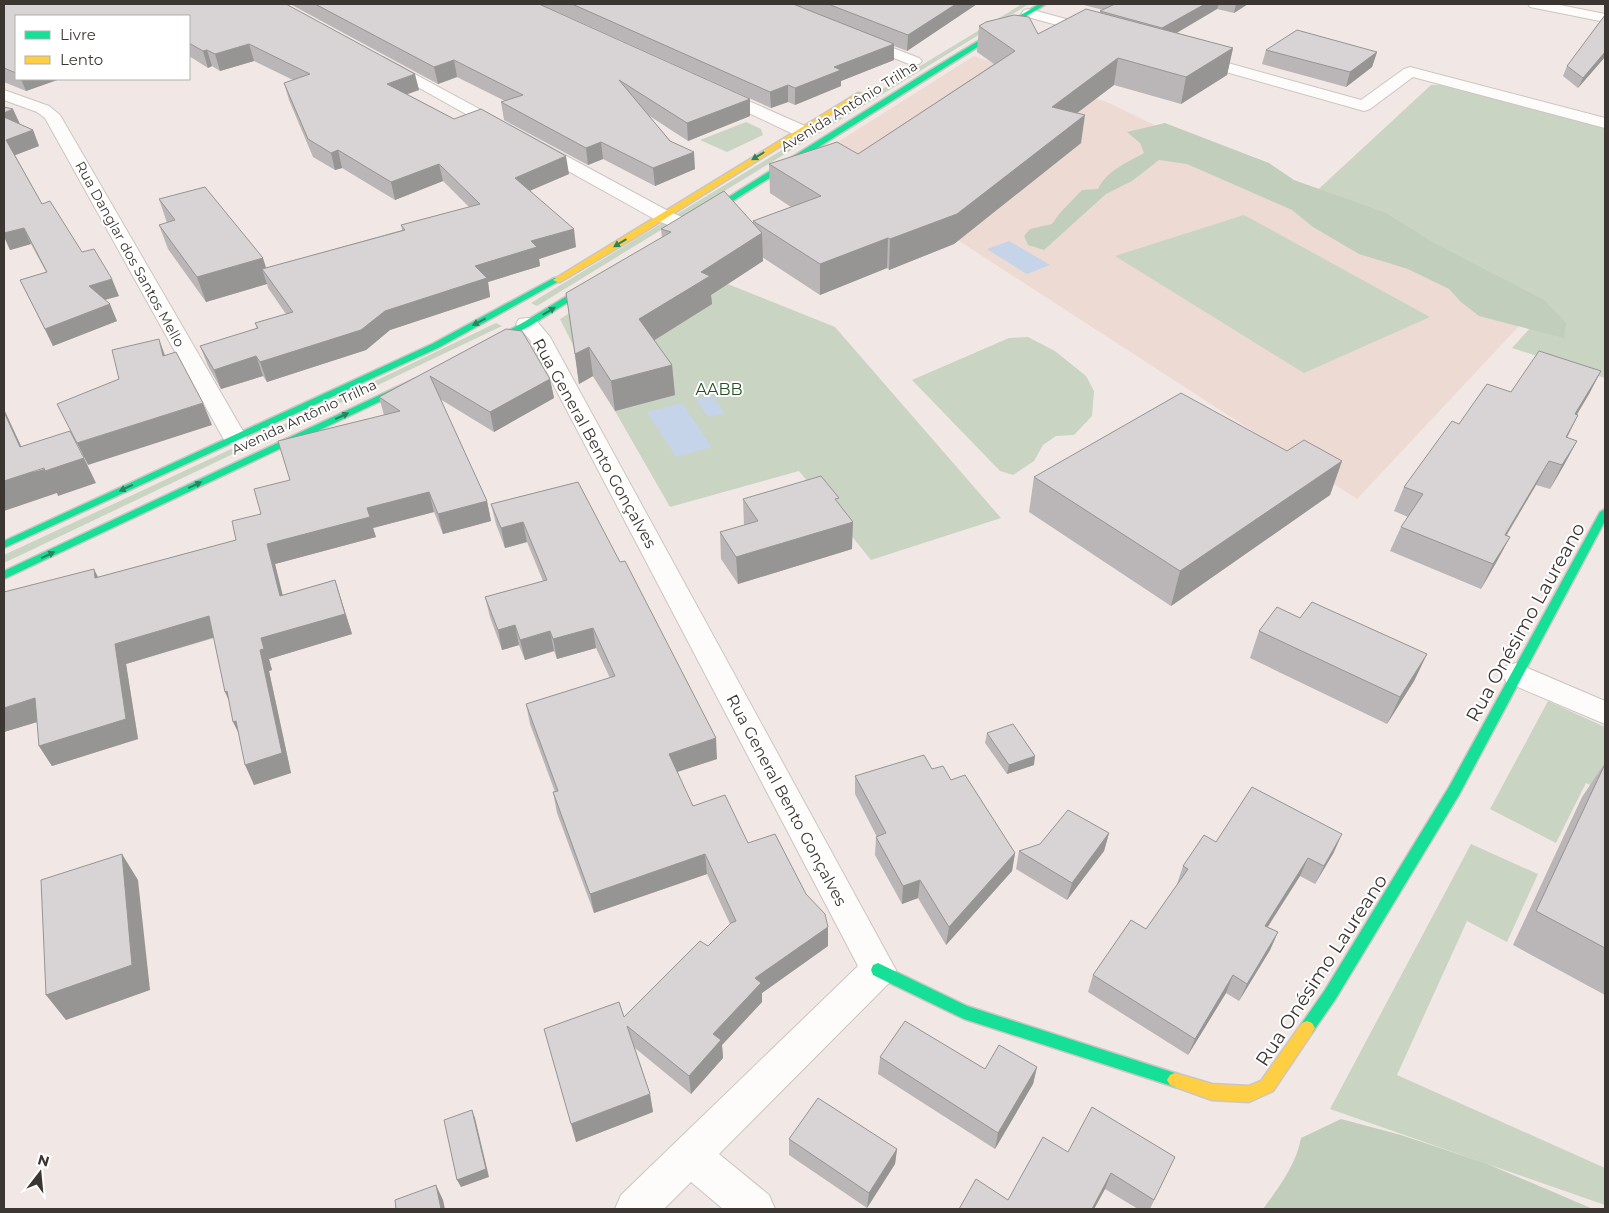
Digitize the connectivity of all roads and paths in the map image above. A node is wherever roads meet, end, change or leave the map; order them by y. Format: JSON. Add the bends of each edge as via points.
{"nodes":[{"id":1,"x":1043,"y":4,"type":"edge"},
{"id":2,"x":1535,"y":4,"type":"edge"},
{"id":3,"x":1029,"y":13,"type":"junction"},
{"id":4,"x":1605,"y":18,"type":"edge"},
{"id":5,"x":843,"y":32,"type":"edge"},
{"id":6,"x":1115,"y":37,"type":"edge"},
{"id":7,"x":1173,"y":53,"type":"edge"},
{"id":8,"x":371,"y":56,"type":"edge"},
{"id":9,"x":918,"y":59,"type":"joint"},
{"id":10,"x":898,"y":71,"type":"dead end"},
{"id":11,"x":702,"y":86,"type":"edge"},
{"id":12,"x":873,"y":87,"type":"dead end"},
{"id":13,"x":4,"y":95,"type":"edge"},
{"id":14,"x":1605,"y":123,"type":"edge"},
{"id":15,"x":800,"y":130,"type":"junction"},
{"id":16,"x":663,"y":216,"type":"junction"},
{"id":17,"x":683,"y":229,"type":"joint"},
{"id":18,"x":611,"y":273,"type":"edge"},
{"id":19,"x":527,"y":324,"type":"junction"},
{"id":20,"x":468,"y":355,"type":"edge"},
{"id":21,"x":424,"y":376,"type":"edge"},
{"id":22,"x":235,"y":438,"type":"junction"},
{"id":23,"x":1605,"y":512,"type":"edge"},
{"id":24,"x":4,"y":545,"type":"edge"},
{"id":25,"x":4,"y":575,"type":"edge"},
{"id":26,"x":1516,"y":674,"type":"junction"},
{"id":27,"x":1605,"y":713,"type":"edge"},
{"id":28,"x":878,"y":970,"type":"junction"},
{"id":29,"x":689,"y":1155,"type":"junction"},
{"id":30,"x":635,"y":1209,"type":"edge"},
{"id":31,"x":755,"y":1209,"type":"edge"}],
"edges":[{"from":1,"to":3,"type":"main road","name":"Avenida Antônio Trilha"},
{"from":2,"to":4,"type":"street"},
{"from":3,"to":6,"type":"street"},
{"from":3,"to":17,"type":"main road","name":"Avenida Antônio Trilha"},
{"from":5,"to":9,"type":"street"},
{"from":7,"to":14,"type":"street","via":[[1364,106],[1410,72]]},
{"from":8,"to":16,"type":"street"},
{"from":9,"to":10,"type":"main road","name":"Avenida Antônio Trilha"},
{"from":11,"to":15,"type":"street"},
{"from":12,"to":15,"type":"main road","name":"Avenida Antônio Trilha"},
{"from":13,"to":22,"type":"street","name":"Rua Danglar dos Santos Mello","via":[[52,115]]},
{"from":15,"to":16,"type":"main road","name":"Avenida Antônio Trilha","one_way":true},
{"from":16,"to":17,"type":"street"},
{"from":16,"to":22,"type":"main road","name":"Avenida Antônio Trilha","one_way":true,"via":[[596,258],[435,346]]},
{"from":19,"to":18,"type":"main road","one_way":true},
{"from":19,"to":20,"type":"main road"},
{"from":19,"to":28,"type":"street","name":"Rua General Bento Gonçalves","via":[[539,338]]},
{"from":25,"to":21,"type":"main road","name":"Avenida Antônio Trilha","one_way":true},
{"from":22,"to":24,"type":"main road","name":"Avenida Antônio Trilha","one_way":true},
{"from":23,"to":26,"type":"main road","name":"Rua Onésimo Laureano"},
{"from":26,"to":27,"type":"street"},
{"from":26,"to":28,"type":"main road","name":"Rua Onésimo Laureano","via":[[1454,791],[1330,995],[1267,1086],[1249,1094],[1212,1092],[964,1012]]},
{"from":28,"to":29,"type":"street"},
{"from":29,"to":30,"type":"street"},
{"from":29,"to":31,"type":"street"}]}
